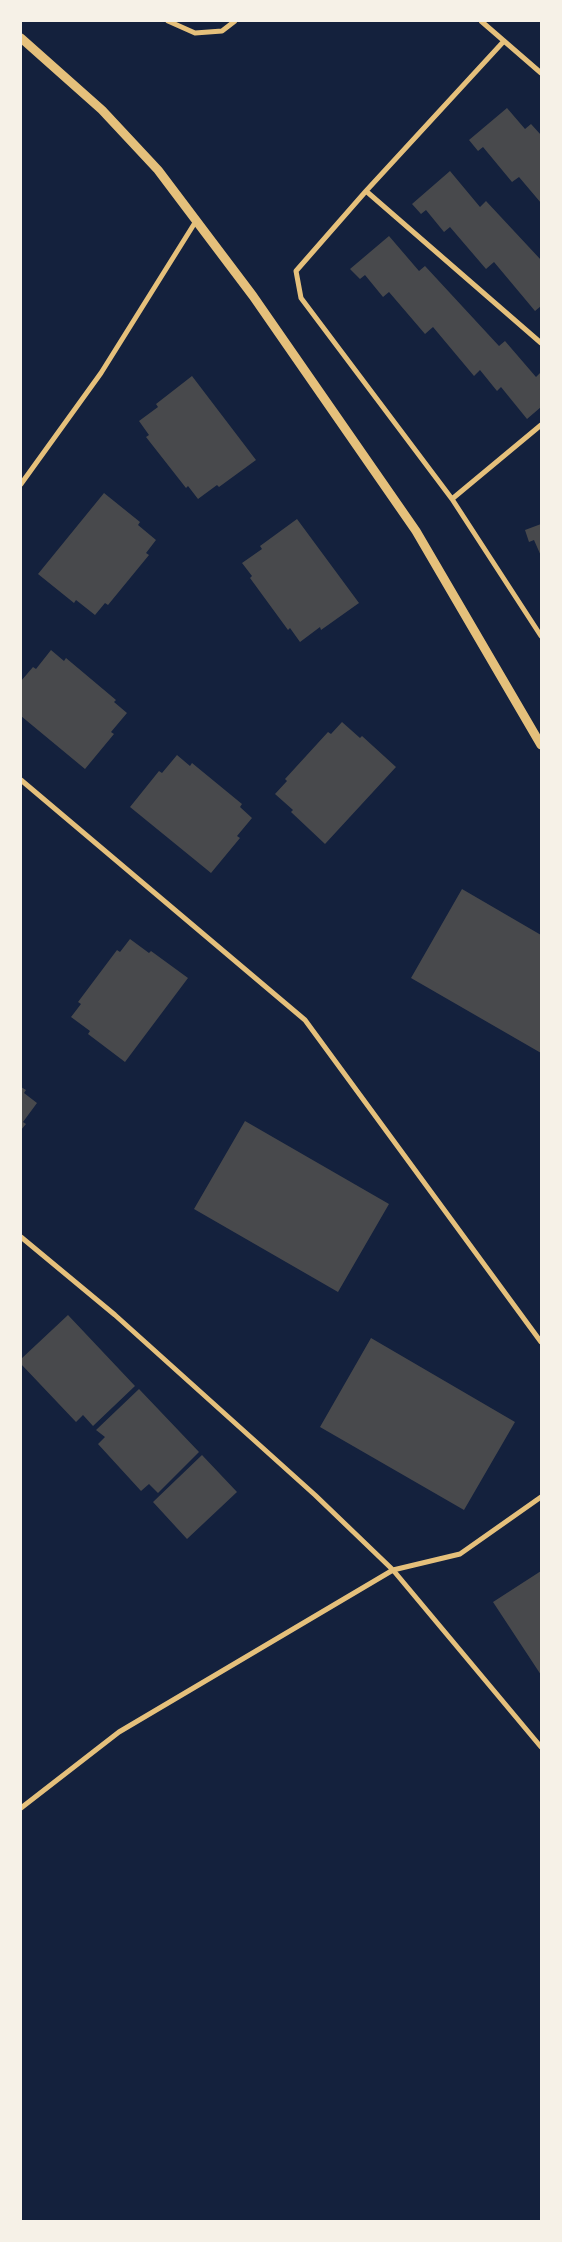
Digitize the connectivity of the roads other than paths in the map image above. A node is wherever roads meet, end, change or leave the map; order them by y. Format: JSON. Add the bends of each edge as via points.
{"nodes":[{"id":1,"x":168,"y":21,"type":"edge"},
{"id":2,"x":236,"y":21,"type":"edge"},
{"id":3,"x":481,"y":21,"type":"edge"},
{"id":4,"x":21,"y":38,"type":"edge"},
{"id":5,"x":504,"y":41,"type":"junction"},
{"id":6,"x":541,"y":73,"type":"edge"},
{"id":7,"x":366,"y":191,"type":"junction"},
{"id":8,"x":196,"y":221,"type":"junction"},
{"id":9,"x":541,"y":343,"type":"edge"},
{"id":10,"x":541,"y":425,"type":"edge"},
{"id":11,"x":21,"y":484,"type":"edge"},
{"id":12,"x":452,"y":499,"type":"junction"},
{"id":13,"x":541,"y":636,"type":"edge"},
{"id":14,"x":541,"y":745,"type":"edge"},
{"id":15,"x":21,"y":780,"type":"edge"},
{"id":16,"x":21,"y":1237,"type":"edge"},
{"id":17,"x":541,"y":1342,"type":"edge"},
{"id":18,"x":541,"y":1497,"type":"edge"},
{"id":19,"x":393,"y":1570,"type":"junction"},
{"id":20,"x":541,"y":1747,"type":"edge"},
{"id":21,"x":21,"y":1808,"type":"edge"}],
"edges":[{"from":1,"to":2,"type":"street","via":[[195,33],[222,31]]},
{"from":3,"to":5,"type":"street"},
{"from":4,"to":8,"type":"street","via":[[102,110],[158,170]]},
{"from":5,"to":6,"type":"street"},
{"from":5,"to":7,"type":"street"},
{"from":7,"to":9,"type":"street"},
{"from":7,"to":12,"type":"street","via":[[296,271],[300,298]]},
{"from":8,"to":11,"type":"street","via":[[101,374]]},
{"from":8,"to":14,"type":"street","via":[[253,296],[416,531]]},
{"from":10,"to":12,"type":"street"},
{"from":12,"to":13,"type":"street"},
{"from":15,"to":17,"type":"street","via":[[305,1020]]},
{"from":16,"to":19,"type":"street","via":[[115,1315],[315,1494]]},
{"from":18,"to":19,"type":"street","via":[[460,1554]]},
{"from":19,"to":20,"type":"street"},
{"from":19,"to":21,"type":"street","via":[[119,1732]]}]}
